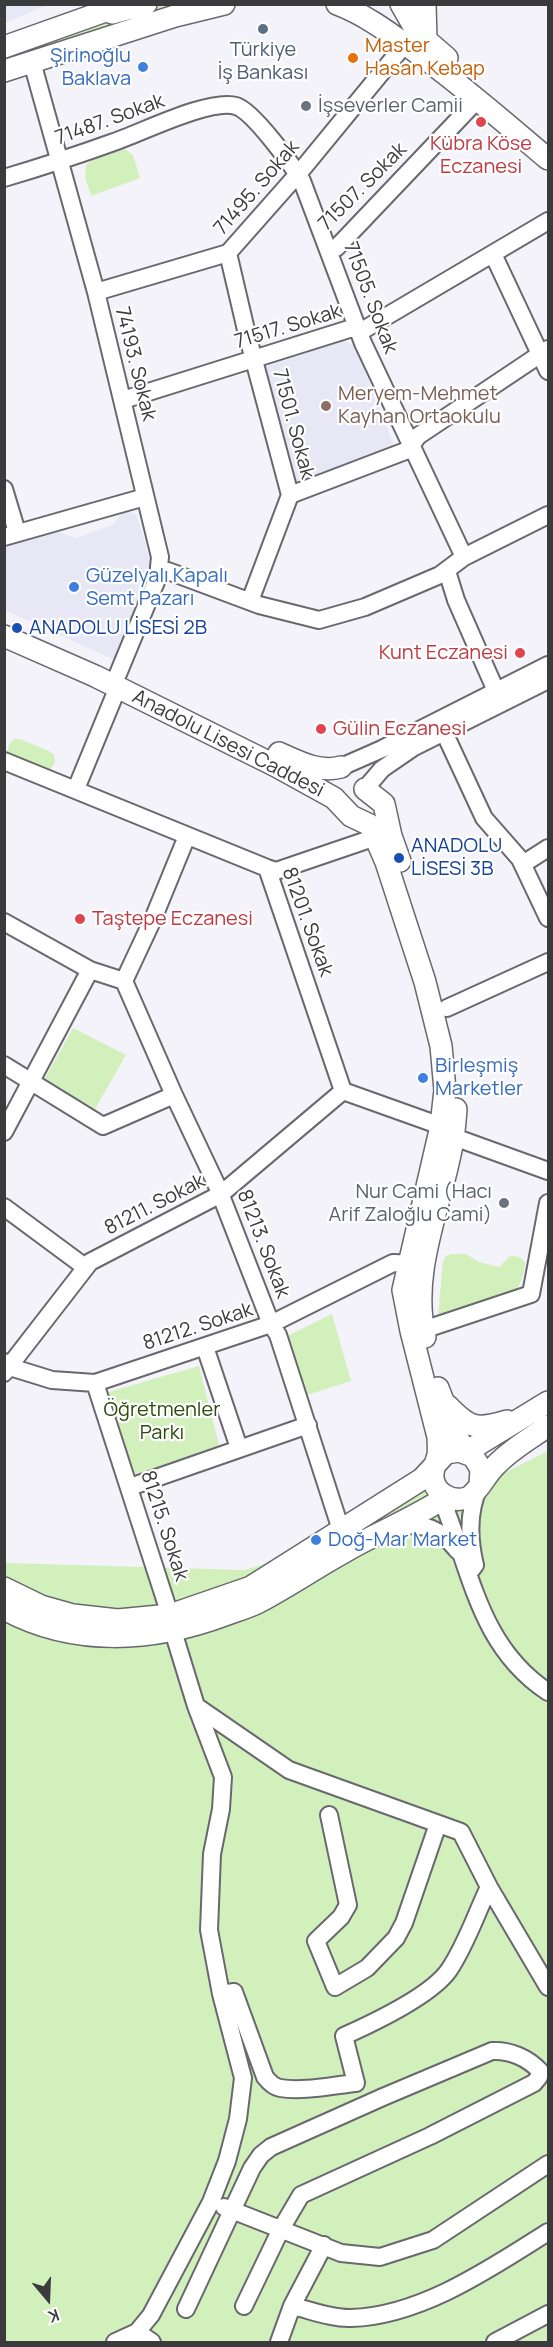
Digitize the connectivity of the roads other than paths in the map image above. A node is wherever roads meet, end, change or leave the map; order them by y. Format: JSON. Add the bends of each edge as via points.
{"nodes":[{"id":1,"x":125,"y":4,"type":"edge"},
{"id":2,"x":198,"y":4,"type":"edge"},
{"id":3,"x":224,"y":4,"type":"edge"},
{"id":4,"x":337,"y":4,"type":"edge"},
{"id":5,"x":401,"y":4,"type":"edge"},
{"id":6,"x":424,"y":4,"type":"edge"},
{"id":7,"x":100,"y":11,"type":"edge"},
{"id":8,"x":149,"y":14,"type":"edge"},
{"id":9,"x":416,"y":43,"type":"junction"},
{"id":10,"x":6,"y":47,"type":"edge"},
{"id":11,"x":32,"y":62,"type":"junction"},
{"id":12,"x":4,"y":71,"type":"edge"},
{"id":13,"x":477,"y":100,"type":"junction"},
{"id":14,"x":230,"y":104,"type":"joint"},
{"id":15,"x":549,"y":143,"type":"edge"},
{"id":16,"x":549,"y":159,"type":"edge"},
{"id":17,"x":60,"y":160,"type":"junction"},
{"id":18,"x":297,"y":173,"type":"junction"},
{"id":19,"x":4,"y":178,"type":"edge"},
{"id":20,"x":549,"y":220,"type":"edge"},
{"id":21,"x":328,"y":250,"type":"junction"},
{"id":22,"x":228,"y":253,"type":"junction"},
{"id":23,"x":493,"y":254,"type":"junction"},
{"id":24,"x":96,"y":292,"type":"junction"},
{"id":25,"x":358,"y":329,"type":"junction"},
{"id":26,"x":545,"y":352,"type":"edge"},
{"id":27,"x":255,"y":359,"type":"junction"},
{"id":28,"x":549,"y":371,"type":"edge"},
{"id":29,"x":123,"y":400,"type":"junction"},
{"id":30,"x":411,"y":445,"type":"junction"},
{"id":31,"x":4,"y":489,"type":"edge"},
{"id":32,"x":290,"y":495,"type":"junction"},
{"id":33,"x":145,"y":497,"type":"junction"},
{"id":34,"x":549,"y":515,"type":"edge"},
{"id":35,"x":11,"y":535,"type":"edge"},
{"id":36,"x":464,"y":557,"type":"junction"},
{"id":37,"x":160,"y":571,"type":"junction"},
{"id":38,"x":447,"y":571,"type":"junction"},
{"id":39,"x":250,"y":601,"type":"junction"},
{"id":40,"x":4,"y":622,"type":"edge"},
{"id":41,"x":4,"y":636,"type":"edge"},
{"id":42,"x":549,"y":665,"type":"edge"},
{"id":43,"x":118,"y":680,"type":"junction"},
{"id":44,"x":549,"y":680,"type":"edge"},
{"id":45,"x":496,"y":691,"type":"junction"},
{"id":46,"x":444,"y":732,"type":"junction"},
{"id":47,"x":4,"y":761,"type":"edge"},
{"id":48,"x":341,"y":767,"type":"junction"},
{"id":49,"x":76,"y":789,"type":"junction"},
{"id":50,"x":365,"y":789,"type":"junction"},
{"id":51,"x":334,"y":798,"type":"junction"},
{"id":52,"x":187,"y":836,"type":"junction"},
{"id":53,"x":376,"y":837,"type":"junction"},
{"id":54,"x":549,"y":848,"type":"edge"},
{"id":55,"x":522,"y":864,"type":"junction"},
{"id":56,"x":267,"y":868,"type":"junction"},
{"id":57,"x":549,"y":918,"type":"edge"},
{"id":58,"x":4,"y":922,"type":"edge"},
{"id":59,"x":549,"y":962,"type":"edge"},
{"id":60,"x":90,"y":970,"type":"junction"},
{"id":61,"x":124,"y":981,"type":"junction"},
{"id":62,"x":447,"y":1008,"type":"junction"},
{"id":63,"x":4,"y":1065,"type":"edge"},
{"id":64,"x":31,"y":1082,"type":"junction"},
{"id":65,"x":343,"y":1091,"type":"junction"},
{"id":66,"x":174,"y":1095,"type":"junction"},
{"id":67,"x":4,"y":1132,"type":"edge"},
{"id":68,"x":447,"y":1132,"type":"junction"},
{"id":69,"x":549,"y":1171,"type":"edge"},
{"id":70,"x":221,"y":1194,"type":"junction"},
{"id":71,"x":549,"y":1203,"type":"edge"},
{"id":72,"x":4,"y":1207,"type":"edge"},
{"id":73,"x":416,"y":1264,"type":"junction"},
{"id":74,"x":85,"y":1267,"type":"junction"},
{"id":75,"x":271,"y":1324,"type":"junction"},
{"id":76,"x":423,"y":1330,"type":"junction"},
{"id":77,"x":205,"y":1347,"type":"junction"},
{"id":78,"x":6,"y":1367,"type":"edge"},
{"id":79,"x":95,"y":1383,"type":"junction"},
{"id":80,"x":441,"y":1399,"type":"junction"},
{"id":81,"x":549,"y":1402,"type":"edge"},
{"id":82,"x":525,"y":1416,"type":"junction"},
{"id":83,"x":308,"y":1425,"type":"junction"},
{"id":84,"x":549,"y":1426,"type":"edge"},
{"id":85,"x":239,"y":1448,"type":"junction"},
{"id":86,"x":466,"y":1452,"type":"junction"},
{"id":87,"x":436,"y":1463,"type":"junction"},
{"id":88,"x":480,"y":1485,"type":"junction"},
{"id":89,"x":130,"y":1487,"type":"junction"},
{"id":90,"x":446,"y":1497,"type":"junction"},
{"id":91,"x":395,"y":1526,"type":"junction"},
{"id":92,"x":341,"y":1530,"type":"junction"},
{"id":93,"x":463,"y":1556,"type":"junction"},
{"id":94,"x":468,"y":1574,"type":"junction"},
{"id":95,"x":4,"y":1588,"type":"edge"},
{"id":96,"x":4,"y":1609,"type":"edge"},
{"id":97,"x":171,"y":1623,"type":"junction"},
{"id":98,"x":549,"y":1692,"type":"edge"},
{"id":99,"x":196,"y":1706,"type":"junction"},
{"id":100,"x":329,"y":1815,"type":"dead end"},
{"id":101,"x":438,"y":1824,"type":"junction"},
{"id":102,"x":489,"y":1887,"type":"junction"},
{"id":103,"x":549,"y":1987,"type":"edge"},
{"id":104,"x":221,"y":1994,"type":"junction"},
{"id":105,"x":549,"y":2164,"type":"edge"},
{"id":106,"x":212,"y":2202,"type":"junction"},
{"id":107,"x":233,"y":2211,"type":"junction"},
{"id":108,"x":281,"y":2229,"type":"junction"},
{"id":109,"x":549,"y":2232,"type":"edge"},
{"id":110,"x":324,"y":2245,"type":"junction"},
{"id":111,"x":244,"y":2306,"type":"dead end"},
{"id":112,"x":292,"y":2306,"type":"junction"},
{"id":113,"x":186,"y":2309,"type":"dead end"},
{"id":114,"x":549,"y":2314,"type":"edge"},
{"id":115,"x":137,"y":2332,"type":"junction"},
{"id":116,"x":115,"y":2343,"type":"edge"},
{"id":117,"x":152,"y":2343,"type":"edge"},
{"id":118,"x":279,"y":2343,"type":"edge"},
{"id":119,"x":495,"y":2343,"type":"edge"}],
"edges":[{"from":1,"to":7,"type":"main road"},
{"from":2,"to":8,"type":"main road"},
{"from":3,"to":8,"type":"main road"},
{"from":4,"to":9,"type":"main road"},
{"from":5,"to":9,"type":"main road","via":[[417,32]]},
{"from":6,"to":9,"type":"main road"},
{"from":7,"to":8,"type":"main road"},
{"from":7,"to":10,"type":"main road"},
{"from":8,"to":11,"type":"main road"},
{"from":9,"to":13,"type":"main road"},
{"from":9,"to":15,"type":"main road"},
{"from":9,"to":18,"type":"street","name":"71495. Sokak"},
{"from":11,"to":12,"type":"main road"},
{"from":11,"to":17,"type":"street","name":"74193. Sokak"},
{"from":13,"to":16,"type":"main road"},
{"from":13,"to":21,"type":"street","name":"71507. Sokak","via":[[341,243]]},
{"from":14,"to":17,"type":"street","name":"71487. Sokak","via":[[207,108]]},
{"from":14,"to":18,"type":"street","name":"71505. Sokak","via":[[247,112]]},
{"from":17,"to":19,"type":"street","name":"71487. Sokak"},
{"from":17,"to":24,"type":"street","name":"74193. Sokak"},
{"from":18,"to":21,"type":"street","name":"71505. Sokak"},
{"from":18,"to":22,"type":"street","name":"71495. Sokak"},
{"from":20,"to":23,"type":"street","name":"71517. Sokak"},
{"from":21,"to":25,"type":"street","name":"71505. Sokak"},
{"from":22,"to":24,"type":"street","name":"71495. Sokak"},
{"from":22,"to":27,"type":"street","name":"71501. Sokak"},
{"from":23,"to":25,"type":"street","name":"71517. Sokak","via":[[365,329]]},
{"from":23,"to":26,"type":"street"},
{"from":24,"to":29,"type":"street","name":"74193. Sokak"},
{"from":25,"to":27,"type":"street","name":"71517. Sokak"},
{"from":25,"to":30,"type":"street","name":"71505. Sokak"},
{"from":26,"to":28,"type":"street"},
{"from":26,"to":30,"type":"street","via":[[418,436]]},
{"from":27,"to":29,"type":"street","name":"71517. Sokak"},
{"from":27,"to":32,"type":"street","name":"71501. Sokak"},
{"from":29,"to":33,"type":"street","name":"74193. Sokak"},
{"from":30,"to":32,"type":"street","via":[[408,450]]},
{"from":30,"to":36,"type":"street","name":"71505. Sokak"},
{"from":31,"to":35,"type":"street"},
{"from":32,"to":39,"type":"street","name":"71501. Sokak"},
{"from":33,"to":35,"type":"street"},
{"from":33,"to":37,"type":"street","name":"74193. Sokak"},
{"from":34,"to":36,"type":"street"},
{"from":36,"to":38,"type":"street"},
{"from":37,"to":39,"type":"street"},
{"from":37,"to":43,"type":"street","name":"74193. Sokak"},
{"from":38,"to":39,"type":"street","via":[[365,607],[319,620]]},
{"from":38,"to":45,"type":"street"},
{"from":40,"to":43,"type":"main road","name":"Anadolu Lisesi Caddesi"},
{"from":41,"to":43,"type":"main road","name":"Anadolu Lisesi Caddesi"},
{"from":42,"to":45,"type":"street"},
{"from":43,"to":48,"type":"main road","name":"Anadolu Lisesi Caddesi","via":[[304,764],[329,771]]},
{"from":43,"to":49,"type":"street","name":"74193. Sokak"},
{"from":43,"to":51,"type":"main road","name":"Anadolu Lisesi Caddesi"},
{"from":44,"to":46,"type":"street"},
{"from":45,"to":48,"type":"street"},
{"from":46,"to":50,"type":"street","via":[[398,757]]},
{"from":46,"to":55,"type":"street","via":[[484,818]]},
{"from":47,"to":49,"type":"street","name":"81201. Sokak"},
{"from":48,"to":50,"type":"main road","via":[[359,771]]},
{"from":48,"to":51,"type":"main road","via":[[328,781]]},
{"from":49,"to":52,"type":"street","name":"81201. Sokak"},
{"from":50,"to":51,"type":"main road","via":[[360,798],[350,803]]},
{"from":50,"to":62,"type":"main road","name":"Anadolu Lisesi Caddesi","via":[[384,804]]},
{"from":51,"to":53,"type":"main road","name":"Anadolu Lisesi Caddesi","via":[[351,816],[370,825]]},
{"from":52,"to":56,"type":"street","name":"81201. Sokak"},
{"from":52,"to":61,"type":"street"},
{"from":53,"to":56,"type":"street","via":[[276,871]]},
{"from":53,"to":68,"type":"main road","name":"Anadolu Lisesi Caddesi","via":[[434,1012],[446,1090]]},
{"from":54,"to":55,"type":"street"},
{"from":55,"to":57,"type":"street"},
{"from":56,"to":65,"type":"street","name":"81201. Sokak"},
{"from":58,"to":60,"type":"street"},
{"from":59,"to":62,"type":"street"},
{"from":60,"to":61,"type":"street"},
{"from":60,"to":64,"type":"street"},
{"from":61,"to":66,"type":"street","name":"81213. Sokak"},
{"from":62,"to":68,"type":"main road","name":"Anadolu Lisesi Caddesi","via":[[458,1090]]},
{"from":63,"to":64,"type":"street"},
{"from":64,"to":66,"type":"street","via":[[103,1126]]},
{"from":64,"to":67,"type":"street"},
{"from":65,"to":68,"type":"street"},
{"from":65,"to":70,"type":"street","name":"81211. Sokak"},
{"from":66,"to":70,"type":"street","name":"81213. Sokak"},
{"from":68,"to":69,"type":"street"},
{"from":68,"to":73,"type":"main road","name":"Anadolu Lisesi Caddesi"},
{"from":70,"to":74,"type":"street","name":"81211. Sokak"},
{"from":70,"to":75,"type":"street","name":"81213. Sokak"},
{"from":71,"to":76,"type":"street","via":[[531,1294]]},
{"from":72,"to":74,"type":"street"},
{"from":73,"to":75,"type":"street","name":"81212. Sokak","via":[[393,1263]]},
{"from":73,"to":76,"type":"main road","name":"Anadolu Lisesi Caddesi"},
{"from":73,"to":87,"type":"main road","name":"Anadolu Lisesi Caddesi","via":[[403,1290],[438,1437]]},
{"from":74,"to":78,"type":"street","name":"81211. Sokak"},
{"from":75,"to":77,"type":"street","name":"81212. Sokak"},
{"from":75,"to":83,"type":"street","name":"81213. Sokak"},
{"from":76,"to":80,"type":"main road","name":"Anadolu Lisesi Caddesi"},
{"from":77,"to":79,"type":"street","name":"81212. Sokak"},
{"from":77,"to":85,"type":"street"},
{"from":78,"to":79,"type":"street","name":"81212. Sokak","via":[[52,1380]]},
{"from":79,"to":89,"type":"street","name":"81215. Sokak"},
{"from":80,"to":82,"type":"main road","via":[[470,1426],[487,1427]]},
{"from":80,"to":86,"type":"main road","name":"Anadolu Lisesi Caddesi"},
{"from":81,"to":82,"type":"main road"},
{"from":82,"to":86,"type":"main road"},
{"from":83,"to":85,"type":"street"},
{"from":83,"to":92,"type":"street","name":"81213. Sokak"},
{"from":84,"to":88,"type":"main road","via":[[501,1460]]},
{"from":85,"to":89,"type":"street"},
{"from":86,"to":87,"type":"main road","via":[[446,1453]]},
{"from":86,"to":88,"type":"main road","via":[[478,1462]]},
{"from":87,"to":90,"type":"main road","via":[[435,1486]]},
{"from":87,"to":92,"type":"main road","via":[[422,1479]]},
{"from":88,"to":90,"type":"main road","via":[[462,1499]]},
{"from":88,"to":94,"type":"street","via":[[472,1507],[475,1565]]},
{"from":89,"to":97,"type":"street","name":"81215. Sokak"},
{"from":90,"to":91,"type":"main road"},
{"from":90,"to":93,"type":"street","via":[[447,1513]]},
{"from":91,"to":93,"type":"street","via":[[424,1525],[446,1536]]},
{"from":91,"to":97,"type":"main road","via":[[258,1603],[202,1624]]},
{"from":92,"to":97,"type":"main road","via":[[250,1587]]},
{"from":93,"to":94,"type":"street"},
{"from":94,"to":98,"type":"street","via":[[497,1641],[514,1664]]},
{"from":95,"to":97,"type":"main road","via":[[41,1606],[72,1615]]},
{"from":96,"to":97,"type":"main road","via":[[70,1633],[118,1638]]},
{"from":97,"to":99,"type":"street","name":"81215. Sokak"},
{"from":99,"to":101,"type":"street","via":[[289,1770]]},
{"from":99,"to":104,"type":"street","name":"81215. Sokak","via":[[223,1777],[209,1898],[209,1930]]},
{"from":100,"to":101,"type":"street","via":[[348,1905],[316,1941],[335,1988],[367,1968],[396,1938]]},
{"from":101,"to":102,"type":"street","via":[[461,1832]]},
{"from":102,"to":103,"type":"street"},
{"from":102,"to":104,"type":"street","via":[[447,1972],[389,2015],[344,2036],[356,2083],[298,2088],[271,2084],[234,1992]]},
{"from":104,"to":106,"type":"street","name":"81215. Sokak","via":[[243,2078],[238,2119]]},
{"from":105,"to":110,"type":"street","via":[[433,2240],[380,2257],[341,2253]]},
{"from":106,"to":107,"type":"street"},
{"from":106,"to":115,"type":"street","name":"81215. Sokak","via":[[151,2315]]},
{"from":107,"to":108,"type":"street"},
{"from":107,"to":108,"type":"street","via":[[252,2168],[271,2147],[492,2051],[504,2050],[531,2062],[540,2071],[534,2083],[497,2104],[301,2195]]},
{"from":107,"to":113,"type":"street"},
{"from":108,"to":110,"type":"street"},
{"from":108,"to":111,"type":"street"},
{"from":109,"to":112,"type":"street","via":[[485,2271],[411,2307],[349,2319]]},
{"from":110,"to":112,"type":"street"},
{"from":112,"to":118,"type":"street"},
{"from":114,"to":119,"type":"street"},
{"from":115,"to":116,"type":"street"},
{"from":115,"to":117,"type":"street"}]}
